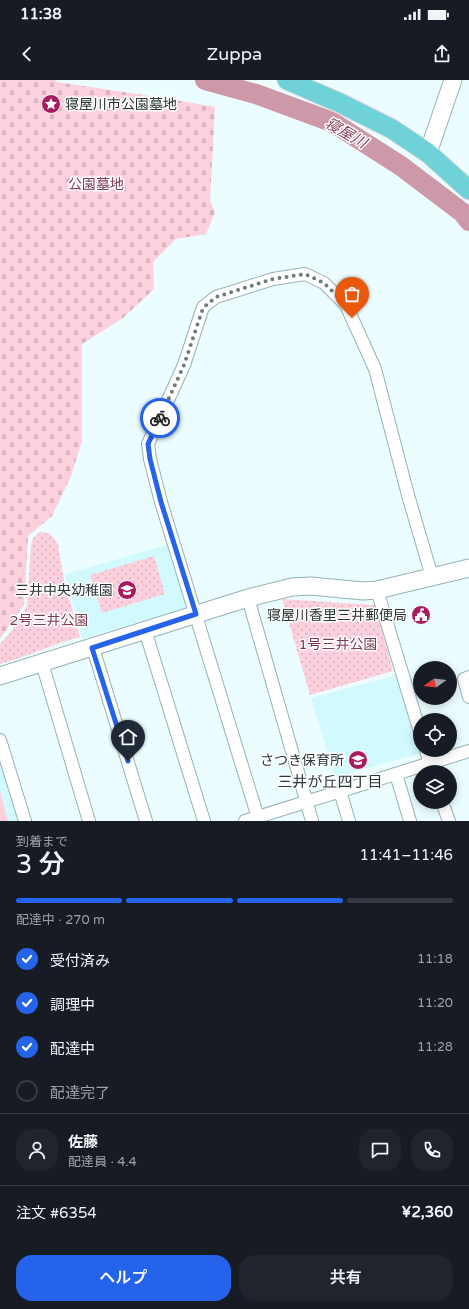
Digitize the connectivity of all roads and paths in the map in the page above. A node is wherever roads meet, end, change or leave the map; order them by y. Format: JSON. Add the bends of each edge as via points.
{"nodes":[{"id":1,"x":287,"y":80,"type":"edge"},
{"id":2,"x":453,"y":80,"type":"edge"},
{"id":3,"x":428,"y":153,"type":"junction"},
{"id":4,"x":469,"y":190,"type":"edge"},
{"id":5,"x":469,"y":568,"type":"edge"},
{"id":6,"x":432,"y":577,"type":"junction"},
{"id":7,"x":377,"y":590,"type":"junction"},
{"id":8,"x":248,"y":598,"type":"junction"},
{"id":9,"x":196,"y":614,"type":"junction"},
{"id":10,"x":145,"y":630,"type":"junction"},
{"id":11,"x":92,"y":648,"type":"junction"},
{"id":12,"x":42,"y":663,"type":"junction"},
{"id":13,"x":0,"y":676,"type":"edge"},
{"id":14,"x":469,"y":677,"type":"edge"},
{"id":15,"x":469,"y":697,"type":"edge"},
{"id":16,"x":414,"y":713,"type":"edge"},
{"id":17,"x":0,"y":740,"type":"edge"},
{"id":18,"x":469,"y":751,"type":"edge"},
{"id":19,"x":437,"y":765,"type":"edge"},
{"id":20,"x":413,"y":771,"type":"edge"},
{"id":21,"x":396,"y":774,"type":"junction"},
{"id":22,"x":340,"y":791,"type":"junction"},
{"id":23,"x":306,"y":802,"type":"junction"},
{"id":24,"x":445,"y":809,"type":"edge"},
{"id":25,"x":258,"y":819,"type":"edge"},
{"id":26,"x":25,"y":821,"type":"edge"},
{"id":27,"x":88,"y":821,"type":"edge"},
{"id":28,"x":146,"y":821,"type":"edge"},
{"id":29,"x":204,"y":821,"type":"edge"},
{"id":30,"x":245,"y":821,"type":"edge"},
{"id":31,"x":312,"y":821,"type":"edge"},
{"id":32,"x":349,"y":821,"type":"edge"},
{"id":33,"x":410,"y":821,"type":"edge"},
{"id":34,"x":449,"y":821,"type":"edge"}],
"edges":[{"from":1,"to":3,"type":"main road","via":[[392,128]]},
{"from":2,"to":3,"type":"street"},
{"from":3,"to":4,"type":"main road"},
{"from":5,"to":6,"type":"street"},
{"from":6,"to":7,"type":"street"},
{"from":6,"to":9,"type":"street","via":[[375,369],[346,305],[324,283],[305,274],[273,279],[216,297],[203,308],[184,365],[148,444],[161,502]]},
{"from":7,"to":8,"type":"street","via":[[292,587]]},
{"from":7,"to":16,"type":"street"},
{"from":8,"to":9,"type":"street"},
{"from":8,"to":23,"type":"street"},
{"from":9,"to":10,"type":"street"},
{"from":9,"to":25,"type":"street"},
{"from":10,"to":11,"type":"street"},
{"from":10,"to":29,"type":"street"},
{"from":11,"to":12,"type":"street"},
{"from":11,"to":28,"type":"street"},
{"from":12,"to":13,"type":"street"},
{"from":12,"to":27,"type":"street"},
{"from":14,"to":15,"type":"street","via":[[464,679]]},
{"from":17,"to":26,"type":"street"},
{"from":18,"to":19,"type":"street"},
{"from":20,"to":21,"type":"street"},
{"from":21,"to":22,"type":"street"},
{"from":21,"to":33,"type":"street"},
{"from":22,"to":23,"type":"street"},
{"from":22,"to":32,"type":"street"},
{"from":23,"to":25,"type":"street"},
{"from":23,"to":31,"type":"street"},
{"from":24,"to":34,"type":"street"},
{"from":25,"to":30,"type":"street"}]}
